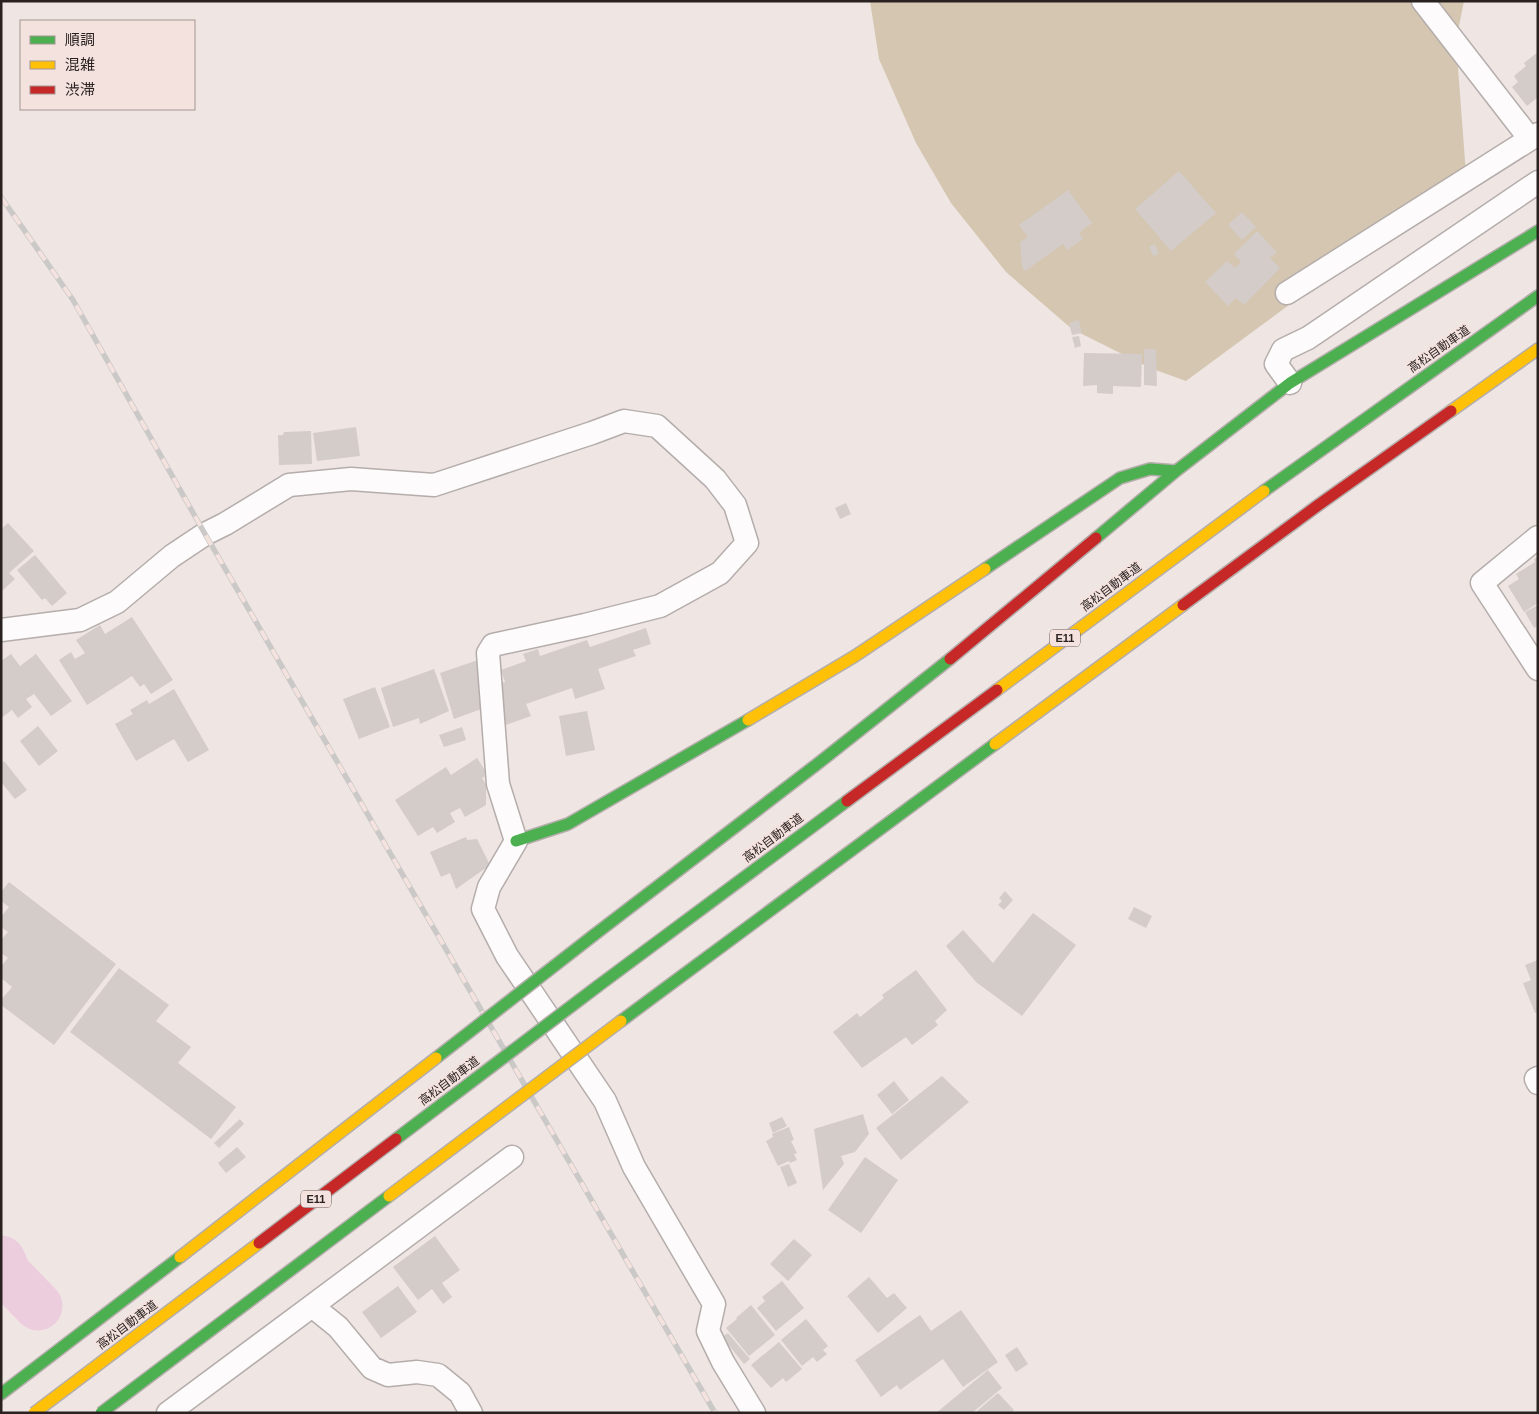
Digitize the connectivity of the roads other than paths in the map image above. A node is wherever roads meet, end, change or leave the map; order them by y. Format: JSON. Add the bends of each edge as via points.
{"nodes":[{"id":1,"x":1423,"y":1,"type":"edge"},
{"id":2,"x":1534,"y":136,"type":"edge"},
{"id":3,"x":1538,"y":182,"type":"edge"},
{"id":4,"x":1538,"y":230,"type":"edge"},
{"id":5,"x":1288,"y":293,"type":"dead end"},
{"id":6,"x":1538,"y":296,"type":"edge"},
{"id":7,"x":1538,"y":350,"type":"edge"},
{"id":8,"x":1290,"y":383,"type":"junction"},
{"id":9,"x":1176,"y":471,"type":"junction"},
{"id":10,"x":1538,"y":537,"type":"edge"},
{"id":11,"x":1,"y":630,"type":"edge"},
{"id":12,"x":1538,"y":669,"type":"edge"},
{"id":13,"x":516,"y":841,"type":"junction"},
{"id":14,"x":1538,"y":1078,"type":"edge"},
{"id":15,"x":1538,"y":1083,"type":"edge"},
{"id":16,"x":512,"y":1157,"type":"dead end"},
{"id":17,"x":312,"y":1306,"type":"junction"},
{"id":18,"x":1,"y":1394,"type":"edge"},
{"id":19,"x":34,"y":1413,"type":"edge"},
{"id":20,"x":102,"y":1413,"type":"edge"},
{"id":21,"x":168,"y":1413,"type":"edge"},
{"id":22,"x":471,"y":1413,"type":"edge"},
{"id":23,"x":754,"y":1413,"type":"edge"}],
"edges":[{"from":1,"to":2,"type":"street"},
{"from":2,"to":5,"type":"street"},
{"from":3,"to":8,"type":"street","via":[[1308,338],[1283,350],[1276,364]]},
{"from":4,"to":8,"type":"main road"},
{"from":6,"to":19,"type":"main road","name":"高松自動車道","number":"E11","bridge":true,"via":[[1303,462],[598,986]]},
{"from":7,"to":20,"type":"main road","bridge":true,"via":[[1317,506],[621,1021]]},
{"from":8,"to":9,"type":"main road"},
{"from":9,"to":13,"type":"main road","via":[[1150,469],[1120,478],[830,671],[568,824]]},
{"from":9,"to":18,"type":"main road","bridge":true,"via":[[944,664],[816,765]]},
{"from":10,"to":12,"type":"street","via":[[1482,583]]},
{"from":11,"to":13,"type":"street","via":[[80,620],[117,602],[172,556],[290,485],[351,479],[434,486],[624,421],[657,426],[715,479],[735,506],[746,543],[720,573],[660,606],[493,644],[488,654],[498,784]]},
{"from":13,"to":23,"type":"street","via":[[488,887],[483,909],[507,956],[605,1102],[634,1167],[714,1304],[708,1331]]},
{"from":14,"to":15,"type":"street"},
{"from":16,"to":17,"type":"street"},
{"from":17,"to":21,"type":"street"},
{"from":17,"to":22,"type":"street","via":[[338,1327],[372,1368],[388,1375],[417,1372],[438,1376],[460,1393]]}]}
